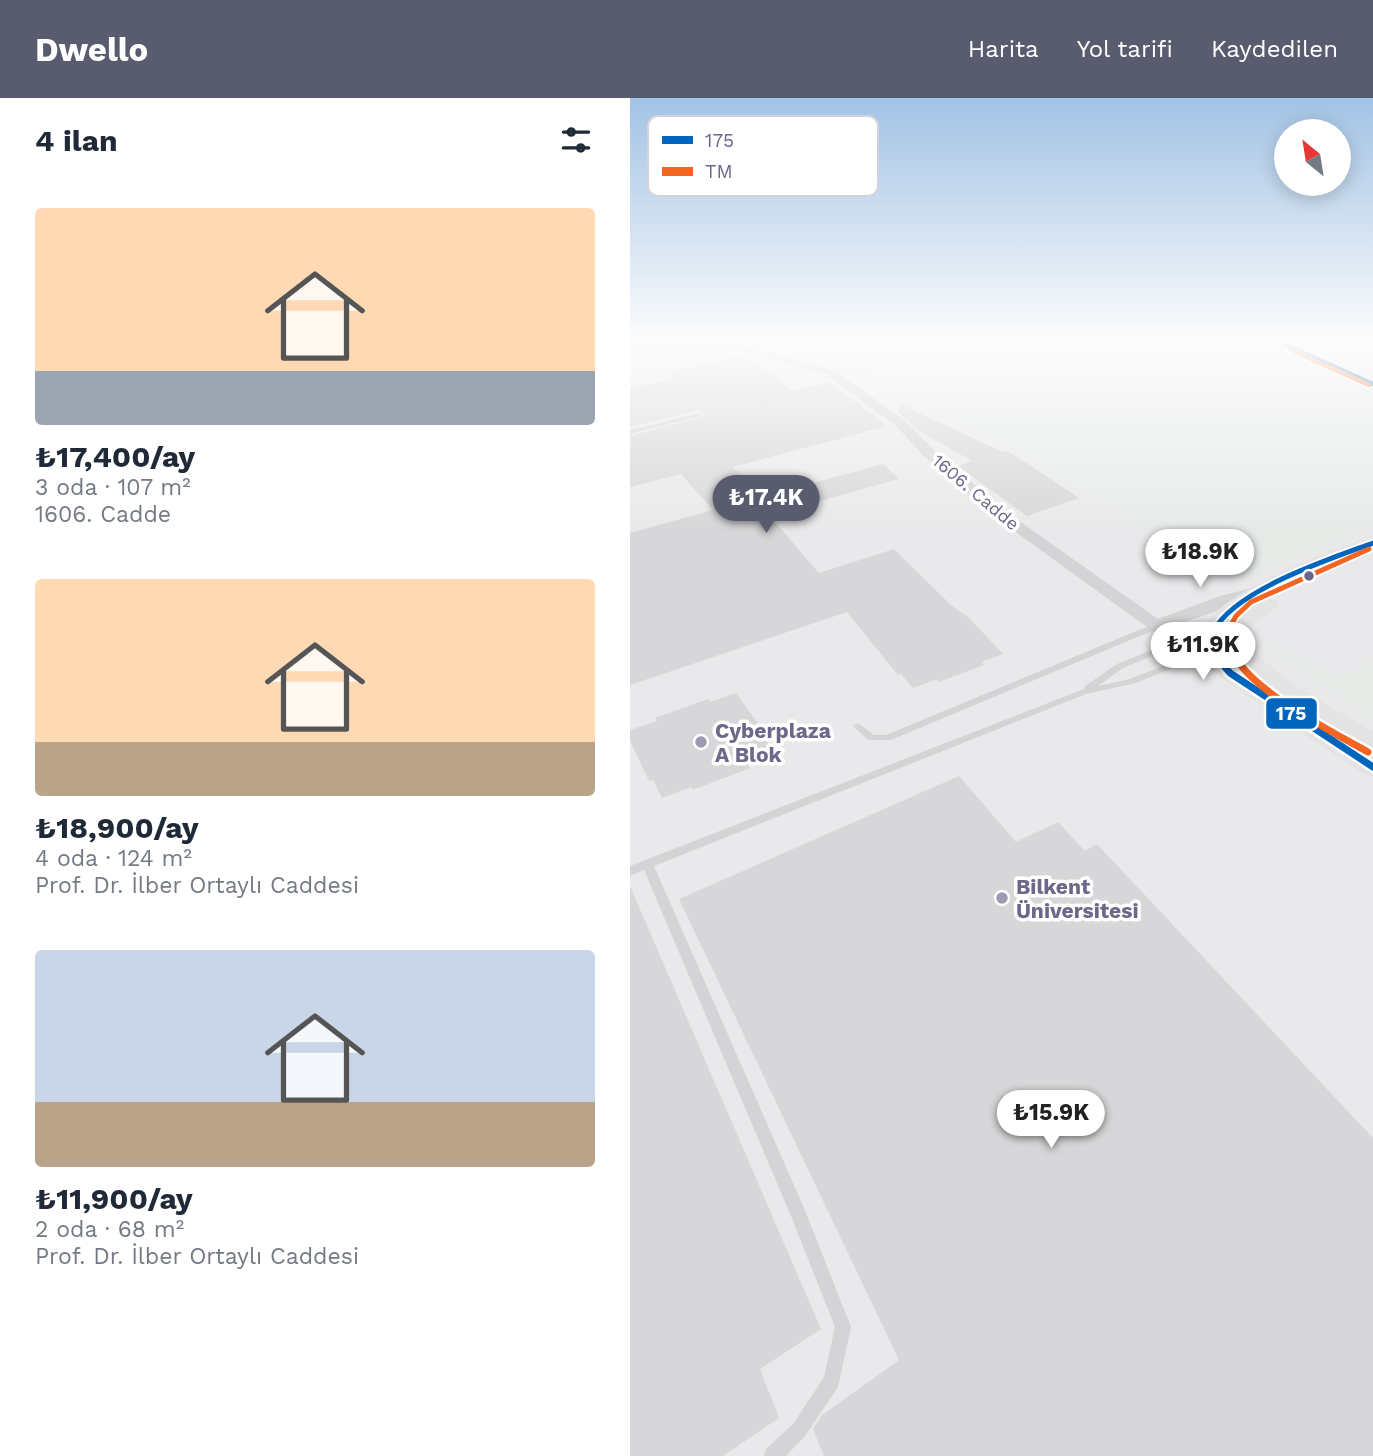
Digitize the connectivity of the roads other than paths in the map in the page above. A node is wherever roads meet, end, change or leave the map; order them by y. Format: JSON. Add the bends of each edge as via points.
{"nodes":[{"id":1,"x":873,"y":403,"type":"edge"},
{"id":2,"x":700,"y":415,"type":"dead end"},
{"id":3,"x":630,"y":432,"type":"edge"},
{"id":4,"x":1373,"y":543,"type":"edge"},
{"id":5,"x":1373,"y":559,"type":"edge"},
{"id":6,"x":1256,"y":592,"type":"junction"},
{"id":7,"x":1156,"y":626,"type":"junction"},
{"id":8,"x":1178,"y":642,"type":"junction"},
{"id":9,"x":1198,"y":655,"type":"junction"},
{"id":10,"x":1230,"y":673,"type":"junction"},
{"id":11,"x":1083,"y":692,"type":"junction"},
{"id":12,"x":858,"y":726,"type":"dead end"},
{"id":13,"x":1373,"y":743,"type":"edge"},
{"id":14,"x":1373,"y":767,"type":"edge"},
{"id":15,"x":647,"y":864,"type":"junction"},
{"id":16,"x":630,"y":871,"type":"edge"},
{"id":17,"x":773,"y":1456,"type":"edge"}],
"edges":[{"from":1,"to":7,"type":"street","name":"1606. Cadde","via":[[1000,514]]},
{"from":2,"to":3,"type":"lane"},
{"from":4,"to":6,"type":"street"},
{"from":5,"to":13,"type":"street","via":[[1258,610],[1244,619],[1237,644],[1271,679]]},
{"from":6,"to":7,"type":"street"},
{"from":6,"to":10,"type":"street","via":[[1216,622],[1210,633],[1215,654]]},
{"from":7,"to":8,"type":"street","name":"1606. Cadde"},
{"from":7,"to":12,"type":"lane","via":[[887,738],[872,738]]},
{"from":8,"to":9,"type":"street","name":"1606. Cadde"},
{"from":8,"to":11,"type":"lane","via":[[1120,666]]},
{"from":9,"to":10,"type":"street","name":"1606. Cadde"},
{"from":9,"to":11,"type":"lane","via":[[1133,681]]},
{"from":10,"to":14,"type":"street"},
{"from":11,"to":15,"type":"lane"},
{"from":15,"to":16,"type":"lane"},
{"from":15,"to":17,"type":"lane","via":[[843,1326],[832,1381],[811,1415]]}]}
